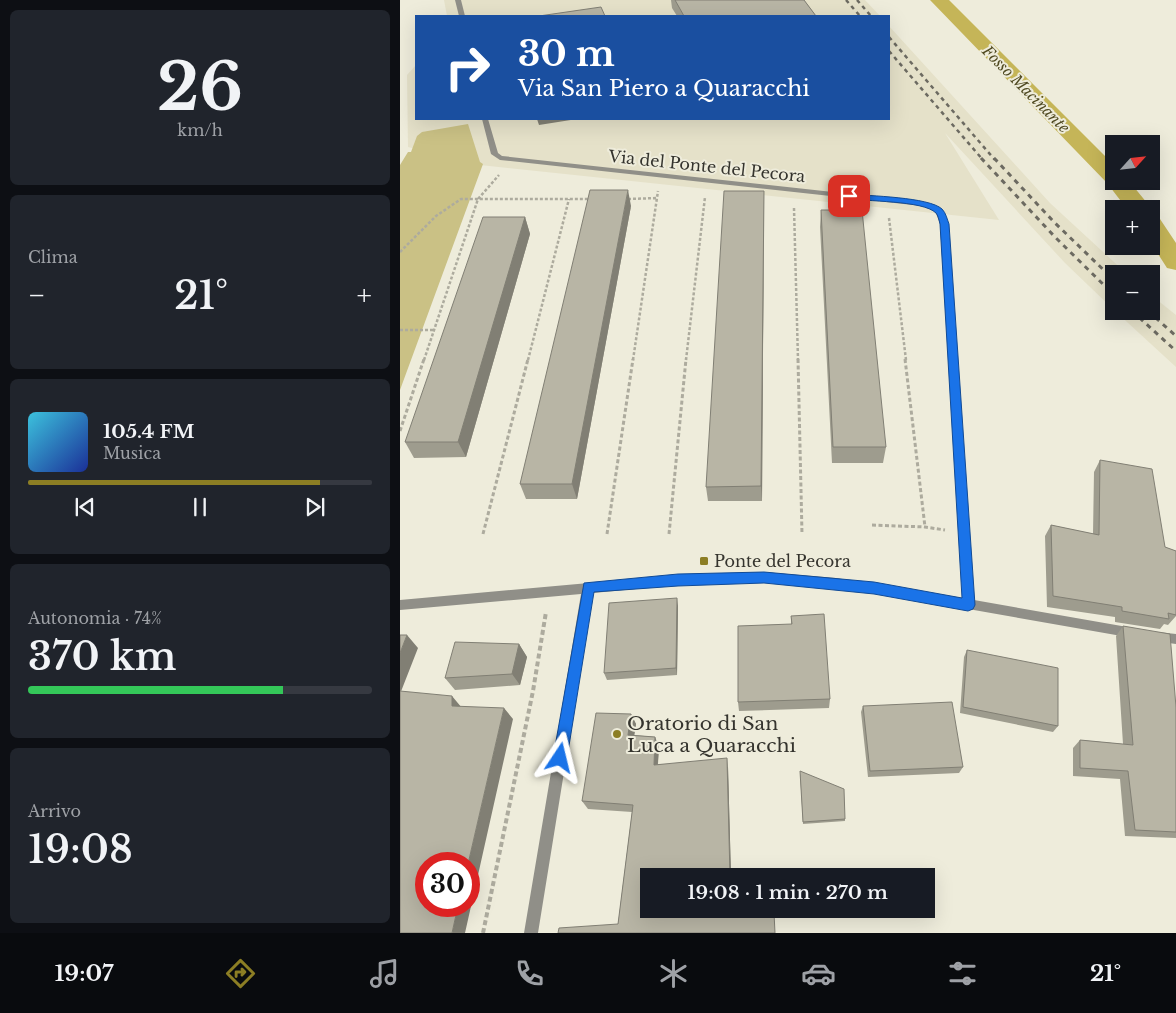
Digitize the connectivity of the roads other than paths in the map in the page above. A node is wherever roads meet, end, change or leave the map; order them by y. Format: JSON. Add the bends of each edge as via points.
{"nodes":[{"id":1,"x":458,"y":0,"type":"edge"},
{"id":2,"x":462,"y":15,"type":"edge"},
{"id":3,"x":485,"y":120,"type":"edge"},
{"id":4,"x":588,"y":587,"type":"junction"},
{"id":5,"x":400,"y":605,"type":"edge"},
{"id":6,"x":968,"y":605,"type":"junction"},
{"id":7,"x":1170,"y":638,"type":"edge"},
{"id":8,"x":531,"y":933,"type":"edge"}],
"edges":[{"from":1,"to":2,"type":"street"},
{"from":3,"to":6,"type":"street","name":"Via del Ponte del Pecora","via":[[495,154],[500,158],[924,204],[938,210],[944,224]]},
{"from":4,"to":5,"type":"street"},
{"from":4,"to":6,"type":"street","via":[[764,577],[874,588]]},
{"from":4,"to":8,"type":"street"},
{"from":6,"to":7,"type":"street"}]}
